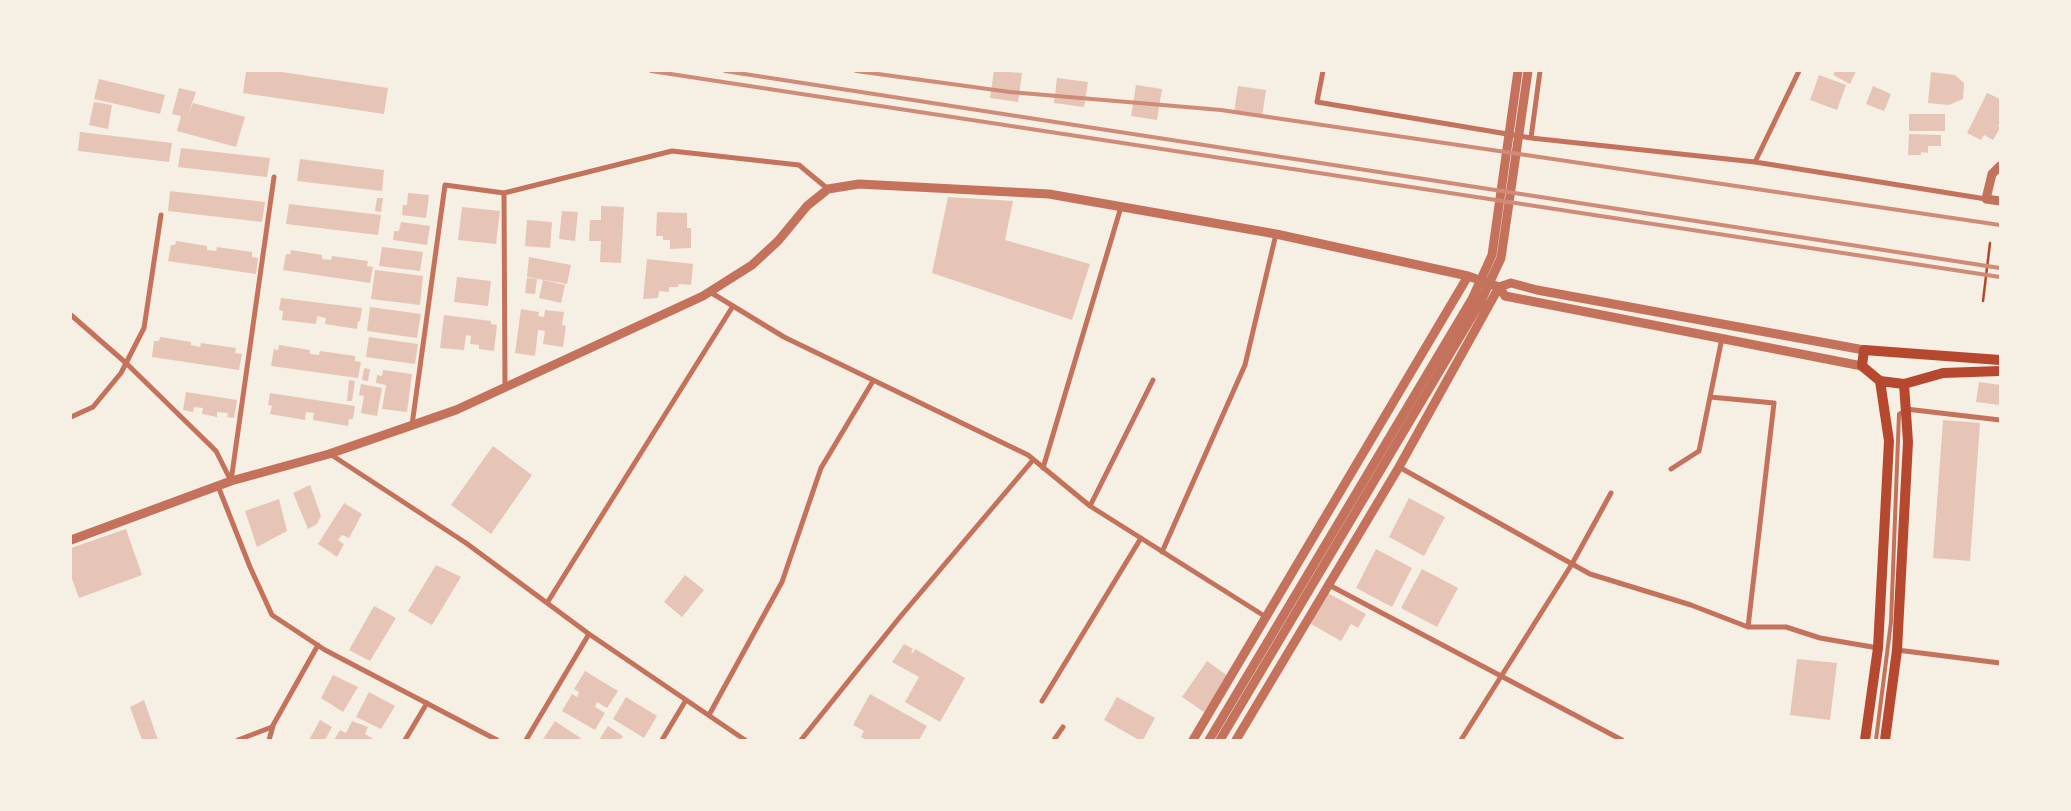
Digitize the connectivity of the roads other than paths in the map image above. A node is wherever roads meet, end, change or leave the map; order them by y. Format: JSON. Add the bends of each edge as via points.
{"nodes":[{"id":1,"x":1323,"y":71,"type":"edge"},
{"id":2,"x":1518,"y":71,"type":"edge"},
{"id":3,"x":1528,"y":71,"type":"edge"},
{"id":4,"x":1540,"y":71,"type":"edge"},
{"id":5,"x":1799,"y":71,"type":"edge"},
{"id":6,"x":1532,"y":138,"type":"junction"},
{"id":7,"x":1756,"y":162,"type":"junction"},
{"id":8,"x":2000,"y":166,"type":"edge"},
{"id":9,"x":274,"y":177,"type":"dead end"},
{"id":10,"x":828,"y":189,"type":"junction"},
{"id":11,"x":504,"y":193,"type":"junction"},
{"id":12,"x":1986,"y":199,"type":"junction"},
{"id":13,"x":2000,"y":201,"type":"edge"},
{"id":14,"x":1121,"y":206,"type":"junction"},
{"id":15,"x":161,"y":215,"type":"dead end"},
{"id":16,"x":1276,"y":234,"type":"junction"},
{"id":17,"x":1468,"y":276,"type":"junction"},
{"id":18,"x":1499,"y":288,"type":"junction"},
{"id":19,"x":710,"y":292,"type":"junction"},
{"id":20,"x":733,"y":306,"type":"junction"},
{"id":21,"x":71,"y":315,"type":"edge"},
{"id":22,"x":1722,"y":337,"type":"junction"},
{"id":23,"x":1864,"y":350,"type":"junction"},
{"id":24,"x":1943,"y":357,"type":"junction"},
{"id":25,"x":2000,"y":360,"type":"edge"},
{"id":26,"x":126,"y":364,"type":"junction"},
{"id":27,"x":1862,"y":366,"type":"junction"},
{"id":28,"x":2000,"y":371,"type":"edge"},
{"id":29,"x":1943,"y":373,"type":"junction"},
{"id":30,"x":873,"y":380,"type":"junction"},
{"id":31,"x":1153,"y":380,"type":"dead end"},
{"id":32,"x":1880,"y":381,"type":"junction"},
{"id":33,"x":1904,"y":384,"type":"junction"},
{"id":34,"x":506,"y":387,"type":"junction"},
{"id":35,"x":1710,"y":397,"type":"junction"},
{"id":36,"x":1906,"y":409,"type":"junction"},
{"id":37,"x":71,"y":417,"type":"edge"},
{"id":38,"x":2000,"y":420,"type":"edge"},
{"id":39,"x":412,"y":425,"type":"junction"},
{"id":40,"x":329,"y":454,"type":"junction"},
{"id":41,"x":1033,"y":460,"type":"junction"},
{"id":42,"x":1398,"y":467,"type":"junction"},
{"id":43,"x":1043,"y":468,"type":"junction"},
{"id":44,"x":1672,"y":469,"type":"dead end"},
{"id":45,"x":231,"y":481,"type":"junction"},
{"id":46,"x":218,"y":486,"type":"junction"},
{"id":47,"x":1611,"y":493,"type":"dead end"},
{"id":48,"x":1090,"y":506,"type":"junction"},
{"id":49,"x":1141,"y":538,"type":"junction"},
{"id":50,"x":71,"y":540,"type":"edge"},
{"id":51,"x":1162,"y":552,"type":"junction"},
{"id":52,"x":1572,"y":564,"type":"junction"},
{"id":53,"x":1329,"y":585,"type":"junction"},
{"id":54,"x":547,"y":603,"type":"junction"},
{"id":55,"x":1266,"y":617,"type":"junction"},
{"id":56,"x":1748,"y":627,"type":"junction"},
{"id":57,"x":589,"y":634,"type":"junction"},
{"id":58,"x":318,"y":645,"type":"junction"},
{"id":59,"x":1878,"y":648,"type":"junction"},
{"id":60,"x":1897,"y":650,"type":"junction"},
{"id":61,"x":2000,"y":663,"type":"edge"},
{"id":62,"x":1500,"y":675,"type":"junction"},
{"id":63,"x":686,"y":700,"type":"junction"},
{"id":64,"x":1042,"y":701,"type":"dead end"},
{"id":65,"x":427,"y":703,"type":"junction"},
{"id":66,"x":708,"y":715,"type":"junction"},
{"id":67,"x":274,"y":723,"type":"junction"},
{"id":68,"x":1063,"y":727,"type":"dead end"},
{"id":69,"x":238,"y":740,"type":"edge"},
{"id":70,"x":269,"y":740,"type":"edge"},
{"id":71,"x":405,"y":740,"type":"edge"},
{"id":72,"x":497,"y":740,"type":"edge"},
{"id":73,"x":526,"y":740,"type":"edge"},
{"id":74,"x":662,"y":740,"type":"edge"},
{"id":75,"x":745,"y":740,"type":"edge"},
{"id":76,"x":801,"y":740,"type":"edge"},
{"id":77,"x":1054,"y":740,"type":"edge"},
{"id":78,"x":1193,"y":740,"type":"edge"},
{"id":79,"x":1209,"y":740,"type":"edge"},
{"id":80,"x":1220,"y":740,"type":"edge"},
{"id":81,"x":1236,"y":740,"type":"edge"},
{"id":82,"x":1461,"y":740,"type":"edge"},
{"id":83,"x":1622,"y":740,"type":"edge"},
{"id":84,"x":1865,"y":740,"type":"edge"},
{"id":85,"x":1876,"y":740,"type":"edge"},
{"id":86,"x":1884,"y":740,"type":"edge"}],
"edges":[{"from":1,"to":6,"type":"street","via":[[1317,102]]},
{"from":2,"to":79,"type":"street","via":[[1492,255],[1476,290]]},
{"from":3,"to":80,"type":"street","via":[[1501,258],[1489,285]]},
{"from":4,"to":6,"type":"street"},
{"from":5,"to":7,"type":"street"},
{"from":6,"to":7,"type":"street"},
{"from":7,"to":12,"type":"street"},
{"from":8,"to":12,"type":"street","via":[[1992,174]]},
{"from":9,"to":45,"type":"street"},
{"from":10,"to":11,"type":"street","via":[[799,165],[672,151]]},
{"from":10,"to":14,"type":"street","via":[[859,184],[1049,194]]},
{"from":10,"to":19,"type":"street","via":[[807,206],[778,241],[752,265]]},
{"from":11,"to":34,"type":"street"},
{"from":11,"to":39,"type":"street","via":[[445,185]]},
{"from":12,"to":13,"type":"street"},
{"from":14,"to":16,"type":"street"},
{"from":14,"to":43,"type":"street"},
{"from":15,"to":26,"type":"street","via":[[144,328]]},
{"from":16,"to":17,"type":"street"},
{"from":16,"to":51,"type":"street","via":[[1245,365]]},
{"from":17,"to":18,"type":"street"},
{"from":17,"to":55,"type":"street"},
{"from":18,"to":22,"type":"street","via":[[1505,296]]},
{"from":18,"to":23,"type":"street","via":[[1511,283]]},
{"from":18,"to":42,"type":"street"},
{"from":19,"to":20,"type":"street"},
{"from":19,"to":34,"type":"street"},
{"from":20,"to":30,"type":"street","via":[[784,337]]},
{"from":20,"to":54,"type":"street"},
{"from":21,"to":26,"type":"street"},
{"from":22,"to":27,"type":"street"},
{"from":22,"to":35,"type":"street"},
{"from":23,"to":24,"type":"main road"},
{"from":23,"to":27,"type":"main road"},
{"from":24,"to":25,"type":"main road"},
{"from":24,"to":29,"type":"main road"},
{"from":26,"to":37,"type":"street","via":[[93,407]]},
{"from":26,"to":45,"type":"street","via":[[216,451]]},
{"from":27,"to":32,"type":"main road"},
{"from":28,"to":29,"type":"main road"},
{"from":29,"to":33,"type":"main road"},
{"from":30,"to":41,"type":"street"},
{"from":30,"to":66,"type":"street","via":[[821,468],[782,582]]},
{"from":31,"to":48,"type":"street"},
{"from":32,"to":33,"type":"main road"},
{"from":32,"to":59,"type":"main road","via":[[1889,441]]},
{"from":33,"to":36,"type":"main road"},
{"from":34,"to":39,"type":"street","via":[[456,410]]},
{"from":35,"to":44,"type":"street","via":[[1699,451]]},
{"from":35,"to":56,"type":"street","via":[[1774,403]]},
{"from":36,"to":38,"type":"street"},
{"from":36,"to":60,"type":"main road","via":[[1908,442]]},
{"from":36,"to":85,"type":"lane","via":[[1899,414],[1890,622]]},
{"from":39,"to":40,"type":"street"},
{"from":40,"to":45,"type":"street"},
{"from":40,"to":54,"type":"street","via":[[466,543]]},
{"from":41,"to":43,"type":"street"},
{"from":41,"to":76,"type":"street"},
{"from":42,"to":52,"type":"street"},
{"from":42,"to":53,"type":"street"},
{"from":43,"to":48,"type":"street"},
{"from":45,"to":46,"type":"street"},
{"from":46,"to":50,"type":"street"},
{"from":46,"to":58,"type":"street","via":[[272,615]]},
{"from":47,"to":52,"type":"street"},
{"from":48,"to":49,"type":"street"},
{"from":49,"to":51,"type":"street"},
{"from":49,"to":64,"type":"street"},
{"from":51,"to":55,"type":"street"},
{"from":52,"to":56,"type":"street","via":[[1590,574],[1691,605]]},
{"from":52,"to":62,"type":"street"},
{"from":53,"to":62,"type":"street"},
{"from":53,"to":81,"type":"street"},
{"from":54,"to":57,"type":"street"},
{"from":55,"to":78,"type":"street"},
{"from":56,"to":59,"type":"street","via":[[1786,627],[1820,638]]},
{"from":57,"to":63,"type":"street"},
{"from":57,"to":73,"type":"street"},
{"from":58,"to":65,"type":"street"},
{"from":58,"to":67,"type":"street"},
{"from":59,"to":84,"type":"main road"},
{"from":60,"to":61,"type":"street"},
{"from":60,"to":86,"type":"main road"},
{"from":62,"to":82,"type":"street"},
{"from":62,"to":83,"type":"street"},
{"from":63,"to":66,"type":"street"},
{"from":63,"to":74,"type":"street"},
{"from":65,"to":71,"type":"street"},
{"from":65,"to":72,"type":"street"},
{"from":66,"to":75,"type":"street"},
{"from":67,"to":69,"type":"street","via":[[272,727]]},
{"from":67,"to":70,"type":"street"},
{"from":68,"to":77,"type":"street"}]}
